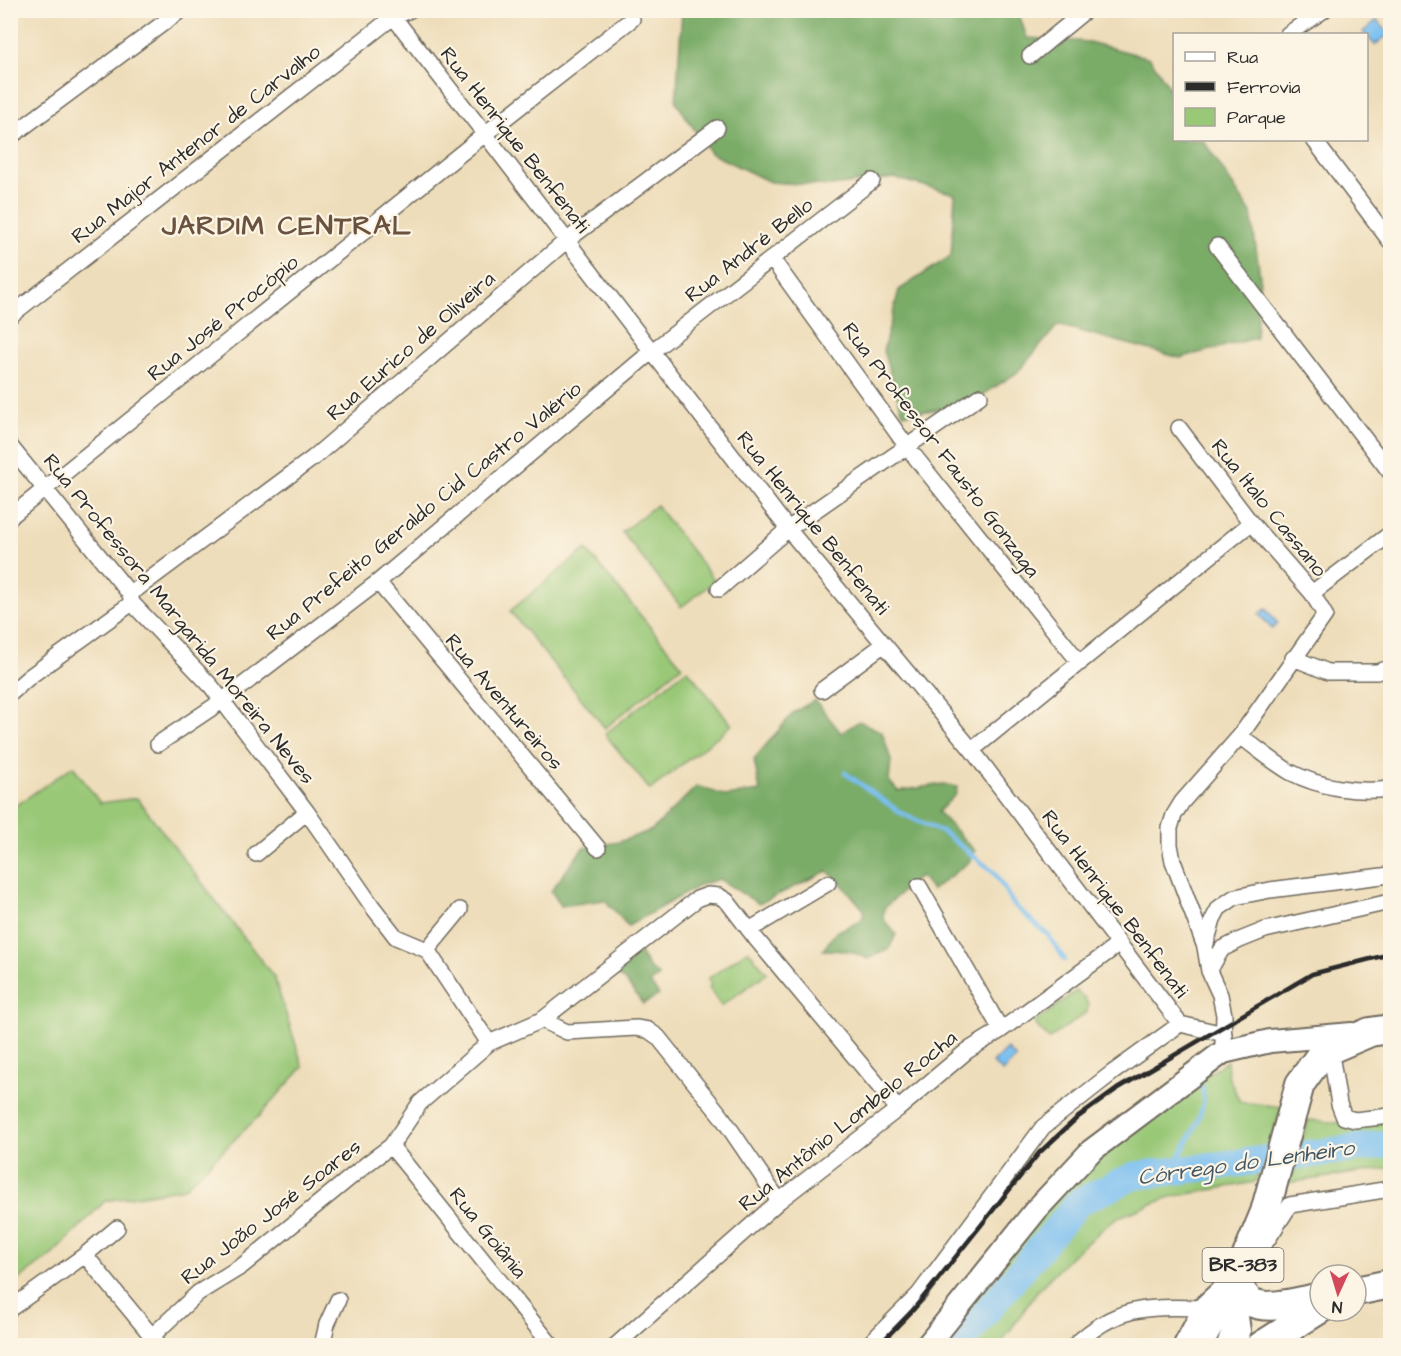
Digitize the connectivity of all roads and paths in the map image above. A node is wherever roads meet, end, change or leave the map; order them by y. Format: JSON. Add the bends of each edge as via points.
{"nodes":[{"id":1,"x":181,"y":10,"type":"edge"},
{"id":2,"x":410,"y":10,"type":"edge"},
{"id":3,"x":1086,"y":10,"type":"edge"},
{"id":4,"x":1324,"y":10,"type":"edge"},
{"id":5,"x":391,"y":14,"type":"edge"},
{"id":6,"x":632,"y":19,"type":"dead end"},
{"id":7,"x":1290,"y":33,"type":"edge"},
{"id":8,"x":1030,"y":56,"type":"dead end"},
{"id":9,"x":717,"y":128,"type":"dead end"},
{"id":10,"x":485,"y":134,"type":"junction"},
{"id":11,"x":10,"y":137,"type":"edge"},
{"id":12,"x":1315,"y":141,"type":"edge"},
{"id":13,"x":872,"y":181,"type":"dead end"},
{"id":14,"x":566,"y":241,"type":"junction"},
{"id":15,"x":1390,"y":241,"type":"edge"},
{"id":16,"x":1217,"y":246,"type":"dead end"},
{"id":17,"x":772,"y":258,"type":"junction"},
{"id":18,"x":10,"y":316,"type":"edge"},
{"id":19,"x":651,"y":352,"type":"junction"},
{"id":20,"x":980,"y":396,"type":"dead end"},
{"id":21,"x":1179,"y":428,"type":"dead end"},
{"id":22,"x":10,"y":446,"type":"edge"},
{"id":23,"x":908,"y":448,"type":"junction"},
{"id":24,"x":1390,"y":472,"type":"edge"},
{"id":25,"x":46,"y":488,"type":"junction"},
{"id":26,"x":10,"y":517,"type":"edge"},
{"id":27,"x":1251,"y":523,"type":"junction"},
{"id":28,"x":788,"y":529,"type":"junction"},
{"id":29,"x":1390,"y":534,"type":"edge"},
{"id":30,"x":378,"y":582,"type":"junction"},
{"id":31,"x":719,"y":589,"type":"dead end"},
{"id":32,"x":1312,"y":593,"type":"junction"},
{"id":33,"x":131,"y":598,"type":"junction"},
{"id":34,"x":883,"y":645,"type":"junction"},
{"id":35,"x":1293,"y":658,"type":"junction"},
{"id":36,"x":1080,"y":663,"type":"junction"},
{"id":37,"x":1390,"y":668,"type":"edge"},
{"id":38,"x":822,"y":690,"type":"dead end"},
{"id":39,"x":10,"y":694,"type":"edge"},
{"id":40,"x":222,"y":701,"type":"junction"},
{"id":41,"x":1240,"y":736,"type":"junction"},
{"id":42,"x":158,"y":744,"type":"dead end"},
{"id":43,"x":972,"y":750,"type":"junction"},
{"id":44,"x":1390,"y":789,"type":"edge"},
{"id":45,"x":308,"y":812,"type":"junction"},
{"id":46,"x":598,"y":848,"type":"dead end"},
{"id":47,"x":256,"y":854,"type":"dead end"},
{"id":48,"x":1390,"y":875,"type":"edge"},
{"id":49,"x":828,"y":883,"type":"dead end"},
{"id":50,"x":919,"y":886,"type":"dead end"},
{"id":51,"x":1390,"y":902,"type":"edge"},
{"id":52,"x":460,"y":910,"type":"dead end"},
{"id":53,"x":749,"y":930,"type":"junction"},
{"id":54,"x":1118,"y":945,"type":"junction"},
{"id":55,"x":1204,"y":947,"type":"junction"},
{"id":56,"x":427,"y":950,"type":"junction"},
{"id":57,"x":1209,"y":971,"type":"junction"},
{"id":58,"x":542,"y":1020,"type":"junction"},
{"id":59,"x":1180,"y":1024,"type":"junction"},
{"id":60,"x":1001,"y":1030,"type":"junction"},
{"id":61,"x":1381,"y":1031,"type":"edge"},
{"id":62,"x":1270,"y":1041,"type":"junction"},
{"id":63,"x":489,"y":1043,"type":"junction"},
{"id":64,"x":1223,"y":1043,"type":"junction"},
{"id":65,"x":1330,"y":1048,"type":"junction"},
{"id":66,"x":1298,"y":1092,"type":"junction"},
{"id":67,"x":898,"y":1109,"type":"junction"},
{"id":68,"x":1390,"y":1116,"type":"edge"},
{"id":69,"x":391,"y":1146,"type":"junction"},
{"id":70,"x":1390,"y":1189,"type":"edge"},
{"id":71,"x":779,"y":1201,"type":"junction"},
{"id":72,"x":1277,"y":1209,"type":"junction"},
{"id":73,"x":117,"y":1228,"type":"dead end"},
{"id":74,"x":85,"y":1255,"type":"junction"},
{"id":75,"x":1236,"y":1282,"type":"junction"},
{"id":76,"x":1390,"y":1284,"type":"edge"},
{"id":77,"x":1368,"y":1289,"type":"edge"},
{"id":78,"x":338,"y":1300,"type":"dead end"},
{"id":79,"x":1308,"y":1300,"type":"edge"},
{"id":80,"x":10,"y":1309,"type":"edge"},
{"id":81,"x":1216,"y":1310,"type":"junction"},
{"id":82,"x":1308,"y":1317,"type":"edge"},
{"id":83,"x":156,"y":1341,"type":"edge"},
{"id":84,"x":322,"y":1346,"type":"edge"},
{"id":85,"x":552,"y":1346,"type":"edge"},
{"id":86,"x":615,"y":1346,"type":"edge"},
{"id":87,"x":867,"y":1346,"type":"edge"},
{"id":88,"x":927,"y":1346,"type":"edge"},
{"id":89,"x":1074,"y":1346,"type":"edge"},
{"id":90,"x":1188,"y":1346,"type":"edge"},
{"id":91,"x":1205,"y":1346,"type":"edge"},
{"id":92,"x":1231,"y":1346,"type":"edge"},
{"id":93,"x":1261,"y":1346,"type":"edge"}],
"edges":[{"from":1,"to":11,"type":"street"},
{"from":2,"to":5,"type":"street","name":"Rua Major Antenor de Carvalho"},
{"from":3,"to":8,"type":"street"},
{"from":4,"to":7,"type":"street"},
{"from":5,"to":10,"type":"street","name":"Rua Henrique Benfenati"},
{"from":5,"to":18,"type":"street","name":"Rua Major Antenor de Carvalho"},
{"from":6,"to":10,"type":"street","name":"Rua José Procópio"},
{"from":9,"to":14,"type":"street","name":"Rua Eurico de Oliveira"},
{"from":10,"to":14,"type":"street","name":"Rua Henrique Benfenati"},
{"from":10,"to":25,"type":"street","name":"Rua José Procópio"},
{"from":12,"to":15,"type":"street"},
{"from":13,"to":17,"type":"street","name":"Rua André Bello"},
{"from":14,"to":19,"type":"street","name":"Rua Henrique Benfenati"},
{"from":14,"to":33,"type":"street","name":"Rua Eurico de Oliveira","via":[[314,458]]},
{"from":16,"to":24,"type":"street"},
{"from":17,"to":19,"type":"street","name":"Rua André Bello"},
{"from":17,"to":23,"type":"street","name":"Rua Professor Fausto Gonzaga"},
{"from":19,"to":28,"type":"street","name":"Rua Henrique Benfenati"},
{"from":19,"to":30,"type":"street","name":"Rua Prefeito Geraldo Cid Castro Valério"},
{"from":20,"to":23,"type":"street"},
{"from":21,"to":27,"type":"street","name":"Rua Ítalo Cassano"},
{"from":22,"to":25,"type":"street","name":"Rua Professora Margarida Moreira Neves"},
{"from":23,"to":28,"type":"street"},
{"from":23,"to":36,"type":"street","name":"Rua Professor Fausto Gonzaga"},
{"from":25,"to":26,"type":"street","name":"Rua José Procópio"},
{"from":25,"to":33,"type":"street","name":"Rua Professora Margarida Moreira Neves"},
{"from":27,"to":32,"type":"street","name":"Rua Ítalo Cassano"},
{"from":27,"to":36,"type":"street"},
{"from":28,"to":31,"type":"street"},
{"from":28,"to":34,"type":"street","name":"Rua Henrique Benfenati"},
{"from":29,"to":32,"type":"street"},
{"from":30,"to":40,"type":"street","name":"Rua Prefeito Geraldo Cid Castro Valério"},
{"from":30,"to":46,"type":"street","name":"Rua Aventureiros"},
{"from":32,"to":35,"type":"street","name":"Rua Ítalo Cassano","via":[[1325,615]]},
{"from":33,"to":39,"type":"street","name":"Rua Eurico de Oliveira"},
{"from":33,"to":40,"type":"street","name":"Rua Professora Margarida Moreira Neves"},
{"from":34,"to":38,"type":"street"},
{"from":34,"to":43,"type":"street","name":"Rua Henrique Benfenati"},
{"from":35,"to":37,"type":"street","via":[[1328,672],[1377,672]]},
{"from":35,"to":41,"type":"street"},
{"from":36,"to":43,"type":"street"},
{"from":40,"to":42,"type":"street","name":"Rua Prefeito Geraldo Cid Castro Valério"},
{"from":40,"to":45,"type":"street","name":"Rua Professora Margarida Moreira Neves"},
{"from":41,"to":44,"type":"street","via":[[1291,772],[1319,783],[1369,792]]},
{"from":41,"to":55,"type":"street","via":[[1182,801],[1170,828],[1173,861]]},
{"from":43,"to":54,"type":"street","name":"Rua Henrique Benfenati"},
{"from":45,"to":47,"type":"street"},
{"from":45,"to":56,"type":"street","name":"Rua Professora Margarida Moreira Neves","via":[[396,937]]},
{"from":48,"to":55,"type":"street","via":[[1235,897],[1219,908]]},
{"from":49,"to":53,"type":"street"},
{"from":50,"to":60,"type":"street"},
{"from":51,"to":57,"type":"street","via":[[1265,930],[1222,949]]},
{"from":52,"to":56,"type":"street"},
{"from":53,"to":58,"type":"street","name":"Rua João José Soares","via":[[719,896],[697,899]]},
{"from":53,"to":67,"type":"street"},
{"from":54,"to":59,"type":"street","name":"Rua Henrique Benfenati"},
{"from":54,"to":60,"type":"street","name":"Rua Antônio Lombelo Rocha"},
{"from":55,"to":57,"type":"street"},
{"from":56,"to":63,"type":"street"},
{"from":57,"to":64,"type":"street","via":[[1224,1015]]},
{"from":58,"to":63,"type":"street","name":"Rua João José Soares"},
{"from":58,"to":71,"type":"street","via":[[567,1032],[648,1030],[722,1117]]},
{"from":59,"to":64,"type":"street","name":"Rua Henrique Benfenati"},
{"from":59,"to":87,"type":"street","via":[[1043,1127],[920,1294]]},
{"from":60,"to":67,"type":"street","name":"Rua Antônio Lombelo Rocha","via":[[967,1051]]},
{"from":61,"to":62,"type":"main road","number":"BR-383"},
{"from":61,"to":65,"type":"highway","number":"BR-383"},
{"from":62,"to":64,"type":"main road"},
{"from":62,"to":66,"type":"main road","number":"BR-383","via":[[1283,1043],[1296,1053],[1300,1069]]},
{"from":63,"to":69,"type":"street","name":"Rua João José Soares","via":[[420,1103]]},
{"from":64,"to":88,"type":"main road","via":[[1091,1152],[1036,1210]]},
{"from":65,"to":66,"type":"highway","number":"BR-383","via":[[1318,1057]]},
{"from":65,"to":68,"type":"street","via":[[1344,1117],[1355,1120]]},
{"from":66,"to":72,"type":"highway","number":"BR-383"},
{"from":67,"to":71,"type":"street","name":"Rua Antônio Lombelo Rocha"},
{"from":69,"to":83,"type":"street","name":"Rua João José Soares","via":[[242,1266],[198,1293]]},
{"from":69,"to":85,"type":"street","name":"Rua Goiânia"},
{"from":70,"to":72,"type":"street"},
{"from":71,"to":86,"type":"street","name":"Rua Antônio Lombelo Rocha"},
{"from":72,"to":75,"type":"highway","number":"BR-383"},
{"from":73,"to":74,"type":"street"},
{"from":74,"to":80,"type":"street"},
{"from":74,"to":83,"type":"street"},
{"from":75,"to":79,"type":"highway","via":[[1249,1301],[1261,1305]]},
{"from":75,"to":81,"type":"highway","number":"BR-383"},
{"from":76,"to":77,"type":"highway"},
{"from":78,"to":84,"type":"street"},
{"from":81,"to":89,"type":"street","via":[[1148,1307],[1124,1312],[1102,1322]]},
{"from":81,"to":90,"type":"highway","number":"BR-383"},
{"from":81,"to":91,"type":"street"},
{"from":81,"to":92,"type":"highway","via":[[1232,1314],[1235,1319]]},
{"from":82,"to":93,"type":"highway"}]}
